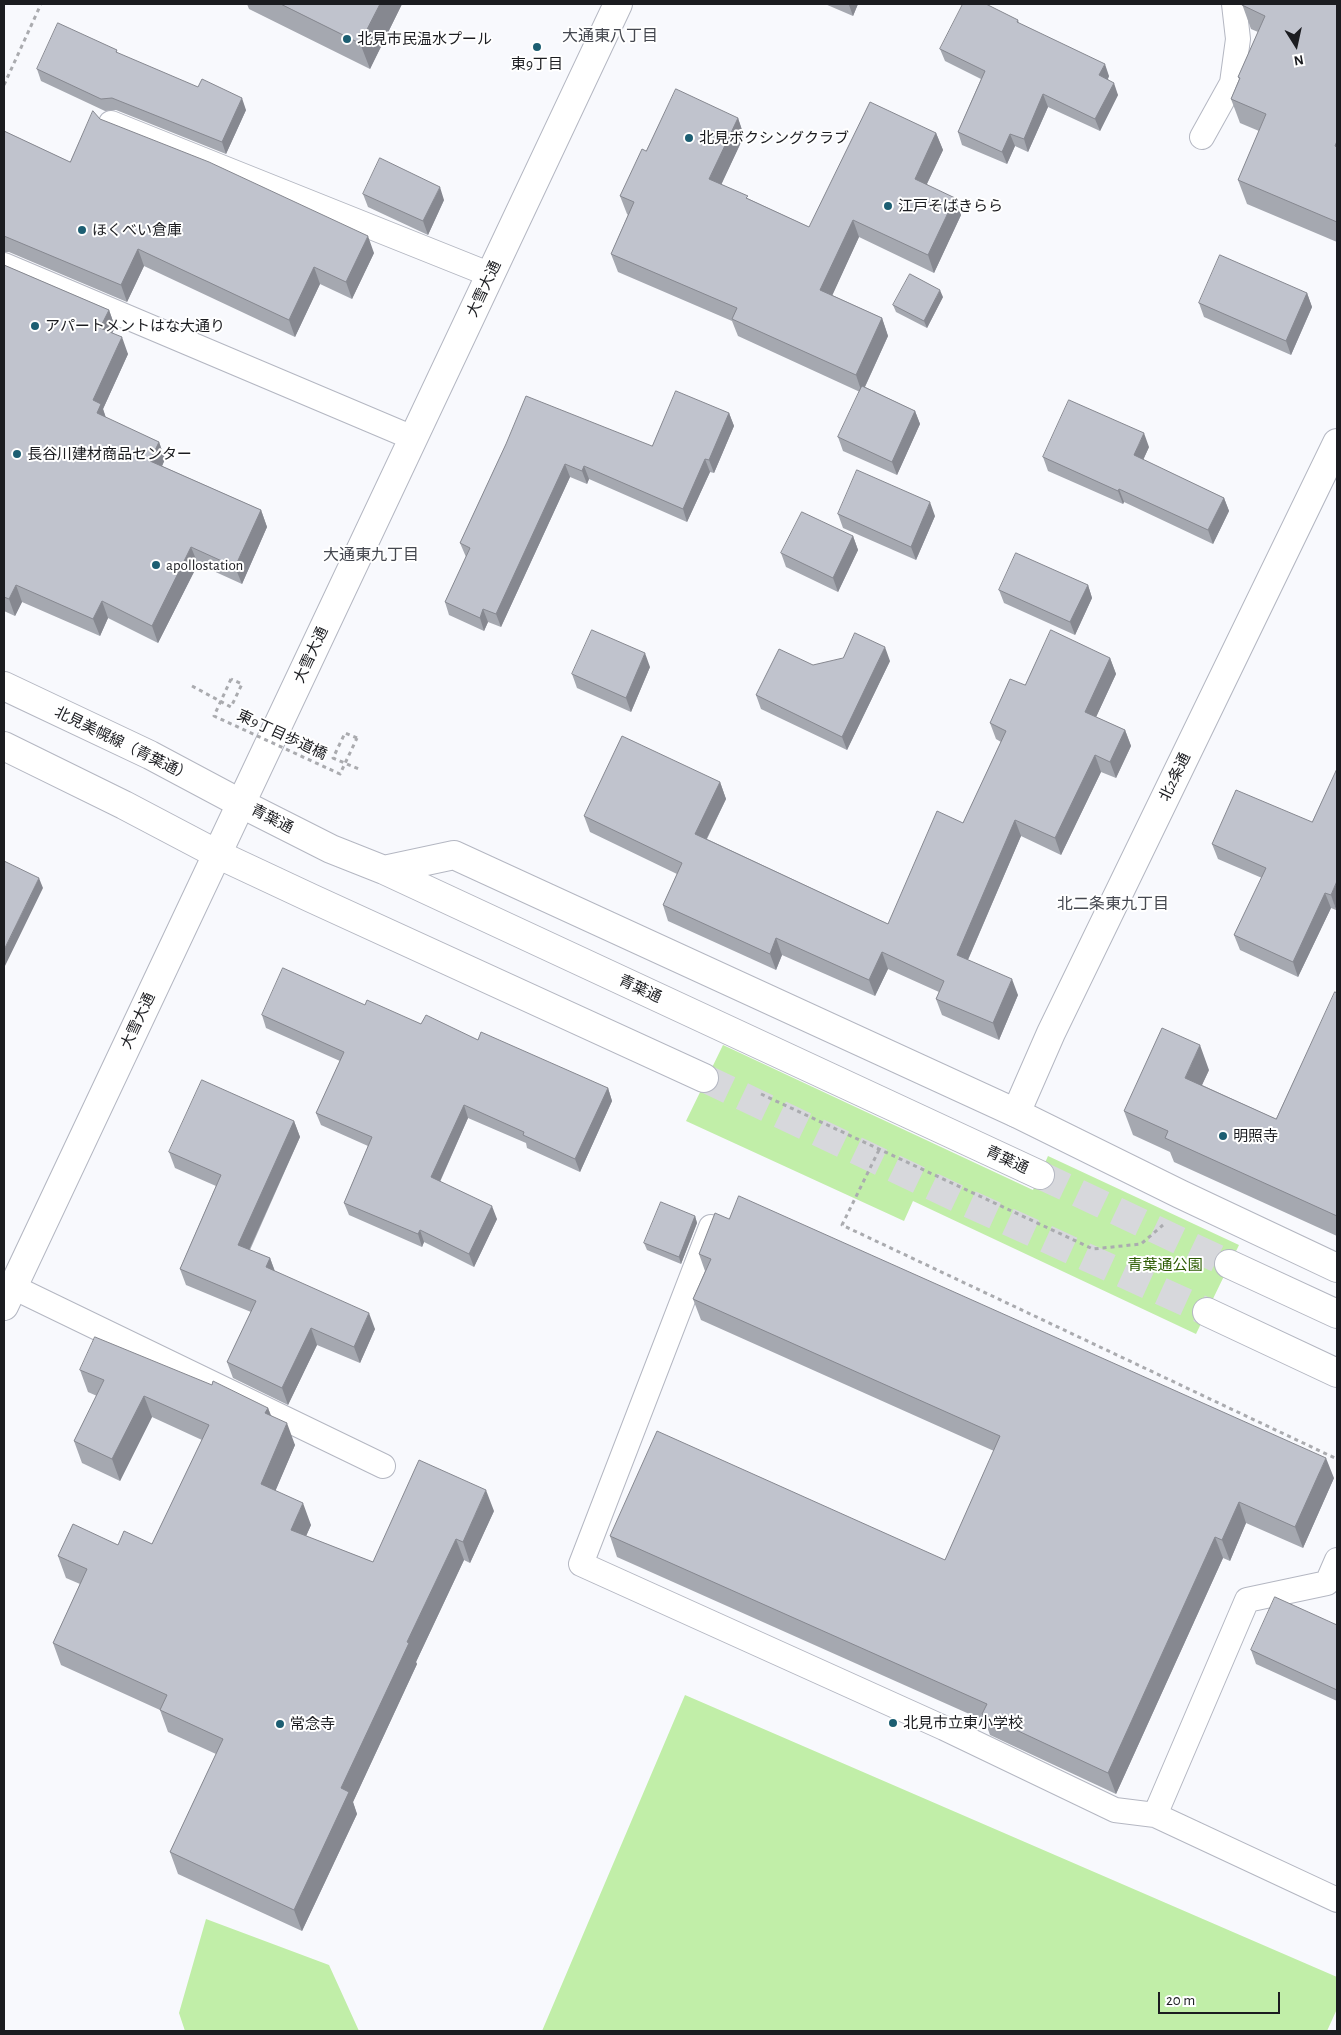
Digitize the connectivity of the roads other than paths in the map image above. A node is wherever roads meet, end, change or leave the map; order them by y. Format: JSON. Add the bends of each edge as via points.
{"nodes":[{"id":1,"x":618,"y":4,"type":"edge"},
{"id":2,"x":1234,"y":4,"type":"edge"},
{"id":3,"x":110,"y":122,"type":"edge"},
{"id":4,"x":1202,"y":137,"type":"dead end"},
{"id":5,"x":4,"y":265,"type":"edge"},
{"id":6,"x":491,"y":275,"type":"junction"},
{"id":7,"x":413,"y":438,"type":"junction"},
{"id":8,"x":1337,"y":443,"type":"edge"},
{"id":9,"x":4,"y":686,"type":"edge"},
{"id":10,"x":4,"y":746,"type":"edge"},
{"id":11,"x":240,"y":803,"type":"junction"},
{"id":12,"x":217,"y":854,"type":"junction"},
{"id":13,"x":384,"y":870,"type":"junction"},
{"id":14,"x":704,"y":1078,"type":"tunnel mouth"},
{"id":15,"x":1016,"y":1113,"type":"junction"},
{"id":16,"x":1040,"y":1175,"type":"tunnel mouth"},
{"id":17,"x":715,"y":1215,"type":"edge"},
{"id":18,"x":1229,"y":1264,"type":"tunnel mouth"},
{"id":19,"x":1337,"y":1268,"type":"edge"},
{"id":20,"x":8,"y":1296,"type":"edge"},
{"id":21,"x":1207,"y":1312,"type":"tunnel mouth"},
{"id":22,"x":1337,"y":1314,"type":"edge"},
{"id":23,"x":1337,"y":1373,"type":"edge"},
{"id":24,"x":383,"y":1466,"type":"dead end"},
{"id":25,"x":1337,"y":1560,"type":"edge"},
{"id":26,"x":1155,"y":1815,"type":"junction"},
{"id":27,"x":1337,"y":1900,"type":"edge"}],
"edges":[{"from":1,"to":6,"type":"main road","name":"大雪大通"},
{"from":2,"to":4,"type":"lane","via":[[1238,39],[1232,83]]},
{"from":3,"to":6,"type":"lane"},
{"from":5,"to":7,"type":"lane"},
{"from":6,"to":7,"type":"main road","name":"大雪大通"},
{"from":7,"to":11,"type":"main road","name":"大雪大通"},
{"from":8,"to":15,"type":"main road","name":"北2条通","via":[[1055,1024]]},
{"from":9,"to":11,"type":"main road","name":"北見美幌線（青葉通）","via":[[150,755]]},
{"from":10,"to":12,"type":"main road"},
{"from":11,"to":12,"type":"main road","name":"大雪大通"},
{"from":11,"to":13,"type":"main road","name":"青葉通","via":[[332,849]]},
{"from":12,"to":14,"type":"main road"},
{"from":12,"to":20,"type":"main road","name":"大雪大通"},
{"from":13,"to":15,"type":"main road","via":[[454,855]]},
{"from":13,"to":16,"type":"main road","name":"青葉通"},
{"from":15,"to":19,"type":"main road"},
{"from":17,"to":26,"type":"lane","via":[[580,1564],[944,1728],[1115,1810]]},
{"from":18,"to":22,"type":"main road"},
{"from":20,"to":24,"type":"lane"},
{"from":21,"to":23,"type":"main road"},
{"from":25,"to":26,"type":"lane","via":[[1327,1583],[1247,1600]]},
{"from":26,"to":27,"type":"lane"}]}
